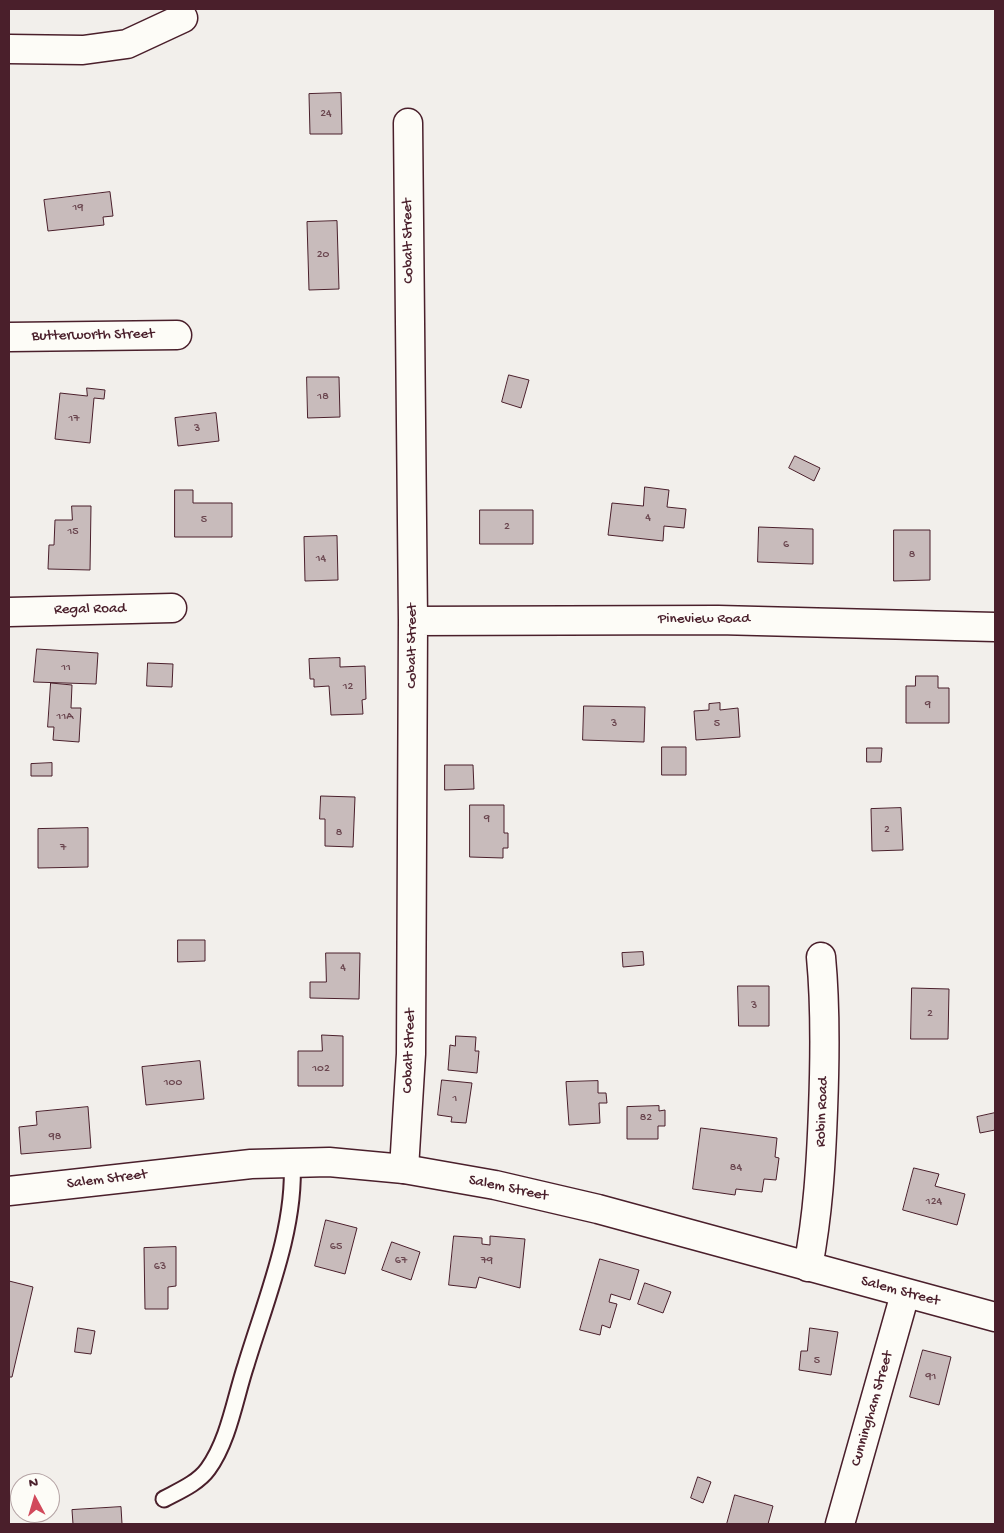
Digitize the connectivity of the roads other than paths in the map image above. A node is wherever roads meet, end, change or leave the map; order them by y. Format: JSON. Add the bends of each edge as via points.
{"nodes":[{"id":1,"x":183,"y":18,"type":"dead end"},
{"id":2,"x":9,"y":49,"type":"edge"},
{"id":3,"x":408,"y":123,"type":"dead end"},
{"id":4,"x":177,"y":335,"type":"dead end"},
{"id":5,"x":9,"y":337,"type":"edge"},
{"id":6,"x":172,"y":608,"type":"dead end"},
{"id":7,"x":9,"y":612,"type":"edge"},
{"id":8,"x":413,"y":621,"type":"junction"},
{"id":9,"x":995,"y":627,"type":"edge"},
{"id":10,"x":821,"y":957,"type":"dead end"},
{"id":11,"x":292,"y":1162,"type":"junction"},
{"id":12,"x":404,"y":1169,"type":"junction"},
{"id":13,"x":9,"y":1192,"type":"edge"},
{"id":14,"x":808,"y":1267,"type":"junction"},
{"id":15,"x":905,"y":1294,"type":"junction"},
{"id":16,"x":995,"y":1317,"type":"edge"},
{"id":17,"x":164,"y":1499,"type":"dead end"},
{"id":18,"x":840,"y":1524,"type":"edge"}],
"edges":[{"from":1,"to":2,"type":"street","via":[[127,44],[84,50]]},
{"from":3,"to":8,"type":"street","name":"Cobalt Street"},
{"from":4,"to":5,"type":"street","name":"Butterworth Street"},
{"from":6,"to":7,"type":"street","name":"Regal Road"},
{"from":8,"to":9,"type":"street","name":"Pineview Road","via":[[718,620]]},
{"from":8,"to":12,"type":"street","name":"Cobalt Street","via":[[411,1054]]},
{"from":10,"to":14,"type":"street","name":"Robin Road","via":[[826,1006],[821,1170]]},
{"from":11,"to":12,"type":"street","name":"Salem Street"},
{"from":11,"to":13,"type":"street","name":"Salem Street"},
{"from":11,"to":17,"type":"lane","via":[[287,1228],[226,1430],[208,1469],[192,1483]]},
{"from":12,"to":14,"type":"street","name":"Salem Street","via":[[494,1185],[598,1209]]},
{"from":14,"to":15,"type":"street","name":"Salem Street"},
{"from":15,"to":16,"type":"street","name":"Salem Street"},
{"from":15,"to":18,"type":"street","name":"Cunningham Street"}]}
